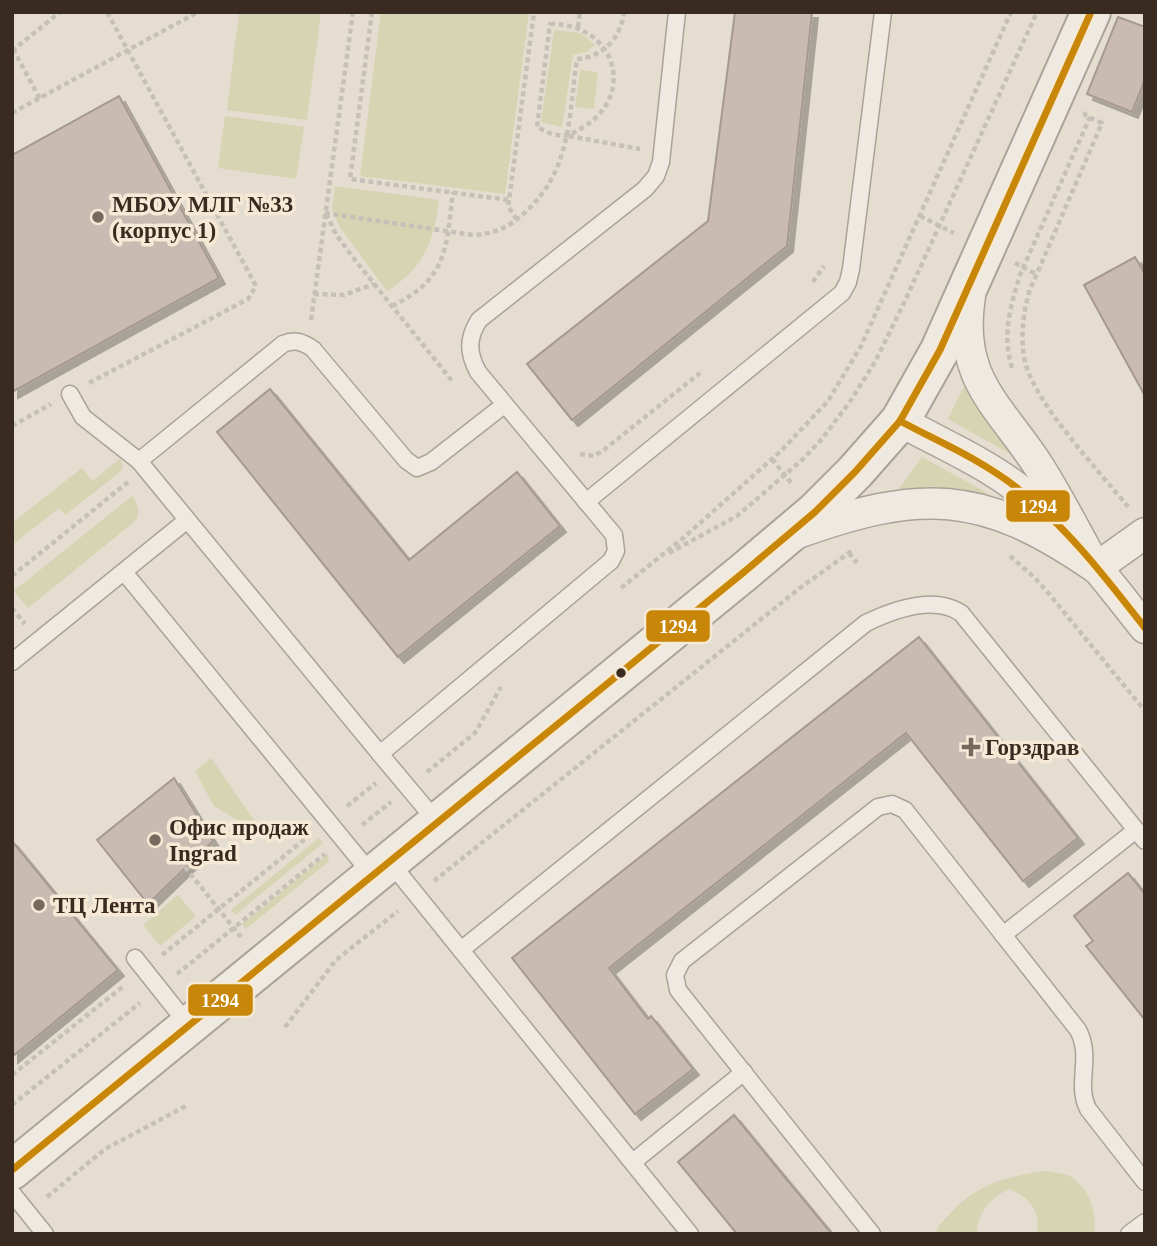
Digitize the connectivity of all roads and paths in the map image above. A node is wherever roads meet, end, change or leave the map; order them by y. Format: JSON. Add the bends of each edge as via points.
{"nodes":[{"id":1,"x":60,"y":12,"type":"edge"},
{"id":2,"x":107,"y":12,"type":"edge"},
{"id":3,"x":198,"y":12,"type":"edge"},
{"id":4,"x":353,"y":12,"type":"edge"},
{"id":5,"x":372,"y":12,"type":"edge"},
{"id":6,"x":534,"y":12,"type":"edge"},
{"id":7,"x":580,"y":12,"type":"edge"},
{"id":8,"x":624,"y":12,"type":"edge"},
{"id":9,"x":677,"y":12,"type":"edge"},
{"id":10,"x":883,"y":12,"type":"edge"},
{"id":11,"x":1037,"y":12,"type":"edge"},
{"id":12,"x":1091,"y":12,"type":"edge"},
{"id":13,"x":578,"y":27,"type":"junction"},
{"id":14,"x":605,"y":49,"type":"junction"},
{"id":15,"x":13,"y":50,"type":"edge"},
{"id":16,"x":128,"y":50,"type":"junction"},
{"id":17,"x":40,"y":99,"type":"junction"},
{"id":18,"x":1081,"y":107,"type":"dead end"},
{"id":19,"x":12,"y":113,"type":"edge"},
{"id":20,"x":1090,"y":117,"type":"junction"},
{"id":21,"x":566,"y":135,"type":"junction"},
{"id":22,"x":661,"y":152,"type":"junction"},
{"id":23,"x":453,"y":192,"type":"junction"},
{"id":24,"x":509,"y":200,"type":"junction"},
{"id":25,"x":325,"y":213,"type":"junction"},
{"id":26,"x":517,"y":220,"type":"junction"},
{"id":27,"x":448,"y":231,"type":"junction"},
{"id":28,"x":828,"y":258,"type":"dead end"},
{"id":29,"x":975,"y":274,"type":"junction"},
{"id":30,"x":374,"y":284,"type":"junction"},
{"id":31,"x":810,"y":285,"type":"dead end"},
{"id":32,"x":314,"y":294,"type":"junction"},
{"id":33,"x":392,"y":306,"type":"junction"},
{"id":34,"x":298,"y":341,"type":"junction"},
{"id":35,"x":710,"y":366,"type":"dead end"},
{"id":36,"x":1013,"y":371,"type":"dead end"},
{"id":37,"x":70,"y":394,"type":"junction"},
{"id":38,"x":504,"y":405,"type":"junction"},
{"id":39,"x":485,"y":420,"type":"junction"},
{"id":40,"x":900,"y":421,"type":"junction"},
{"id":41,"x":12,"y":426,"type":"edge"},
{"id":42,"x":575,"y":452,"type":"dead end"},
{"id":43,"x":142,"y":465,"type":"junction"},
{"id":44,"x":129,"y":481,"type":"junction"},
{"id":45,"x":136,"y":490,"type":"dead end"},
{"id":46,"x":586,"y":502,"type":"junction"},
{"id":47,"x":186,"y":521,"type":"junction"},
{"id":48,"x":1140,"y":525,"type":"edge"},
{"id":49,"x":787,"y":537,"type":"junction"},
{"id":50,"x":656,"y":561,"type":"dead end"},
{"id":51,"x":1096,"y":568,"type":"junction"},
{"id":52,"x":124,"y":572,"type":"junction"},
{"id":53,"x":12,"y":576,"type":"edge"},
{"id":54,"x":33,"y":612,"type":"dead end"},
{"id":55,"x":1145,"y":628,"type":"edge"},
{"id":56,"x":12,"y":629,"type":"edge"},
{"id":57,"x":12,"y":662,"type":"edge"},
{"id":58,"x":503,"y":684,"type":"dead end"},
{"id":59,"x":380,"y":754,"type":"junction"},
{"id":60,"x":408,"y":787,"type":"junction"},
{"id":61,"x":438,"y":823,"type":"junction"},
{"id":62,"x":1140,"y":836,"type":"edge"},
{"id":63,"x":343,"y":840,"type":"junction"},
{"id":64,"x":185,"y":867,"type":"dead end"},
{"id":65,"x":381,"y":869,"type":"junction"},
{"id":66,"x":233,"y":928,"type":"junction"},
{"id":67,"x":1003,"y":935,"type":"junction"},
{"id":68,"x":461,"y":950,"type":"junction"},
{"id":69,"x":135,"y":958,"type":"dead end"},
{"id":70,"x":264,"y":965,"type":"junction"},
{"id":71,"x":159,"y":988,"type":"junction"},
{"id":72,"x":189,"y":1026,"type":"junction"},
{"id":73,"x":744,"y":1072,"type":"junction"},
{"id":74,"x":12,"y":1105,"type":"edge"},
{"id":75,"x":186,"y":1106,"type":"dead end"},
{"id":76,"x":633,"y":1162,"type":"junction"},
{"id":77,"x":12,"y":1170,"type":"edge"},
{"id":78,"x":1145,"y":1182,"type":"edge"},
{"id":79,"x":12,"y":1194,"type":"edge"},
{"id":80,"x":27,"y":1212,"type":"junction"},
{"id":81,"x":1145,"y":1222,"type":"edge"},
{"id":82,"x":45,"y":1234,"type":"edge"},
{"id":83,"x":690,"y":1234,"type":"edge"},
{"id":84,"x":872,"y":1234,"type":"edge"},
{"id":85,"x":1129,"y":1234,"type":"edge"}],
"edges":[{"from":1,"to":15,"type":"path"},
{"from":2,"to":16,"type":"path"},
{"from":3,"to":16,"type":"path"},
{"from":4,"to":25,"type":"path"},
{"from":5,"to":23,"type":"path","via":[[350,179]]},
{"from":6,"to":24,"type":"path"},
{"from":7,"to":13,"type":"path"},
{"from":8,"to":14,"type":"path","via":[[616,36]]},
{"from":9,"to":22,"type":"lane"},
{"from":10,"to":46,"type":"lane","via":[[851,270],[842,293]]},
{"from":11,"to":50,"type":"path","via":[[904,303],[852,400],[802,460],[737,516]]},
{"from":12,"to":29,"type":"street"},
{"from":13,"to":14,"type":"path"},
{"from":13,"to":21,"type":"path","via":[[550,24],[537,127]]},
{"from":14,"to":21,"type":"path","via":[[577,59]]},
{"from":14,"to":21,"type":"path","via":[[613,69],[609,98],[589,124]]},
{"from":15,"to":17,"type":"path"},
{"from":16,"to":17,"type":"path"},
{"from":16,"to":37,"type":"path","via":[[256,286],[248,299]]},
{"from":17,"to":19,"type":"path"},
{"from":18,"to":20,"type":"path"},
{"from":20,"to":36,"type":"path","via":[[1012,299],[1006,345]]},
{"from":20,"to":48,"type":"path","via":[[1102,123],[1029,292],[1023,315],[1025,361],[1031,379],[1057,418]]},
{"from":21,"to":22,"type":"path"},
{"from":21,"to":26,"type":"path","via":[[553,180]]},
{"from":22,"to":38,"type":"lane","via":[[656,176],[645,189],[479,320],[472,331],[471,358]]},
{"from":23,"to":24,"type":"path"},
{"from":23,"to":27,"type":"path"},
{"from":24,"to":26,"type":"path"},
{"from":25,"to":27,"type":"path"},
{"from":25,"to":30,"type":"path"},
{"from":25,"to":32,"type":"path"},
{"from":26,"to":27,"type":"path","via":[[494,233]]},
{"from":27,"to":33,"type":"path","via":[[436,271],[421,290]]},
{"from":28,"to":31,"type":"path"},
{"from":29,"to":40,"type":"street"},
{"from":29,"to":51,"type":"street","via":[[967,321],[974,370],[1050,485]]},
{"from":30,"to":32,"type":"path","via":[[344,295]]},
{"from":30,"to":33,"type":"path"},
{"from":32,"to":34,"type":"path","via":[[310,327]]},
{"from":33,"to":39,"type":"path"},
{"from":34,"to":39,"type":"lane","via":[[313,349],[417,468],[431,463]]},
{"from":34,"to":43,"type":"lane","via":[[283,344]]},
{"from":35,"to":42,"type":"path","via":[[605,449],[594,456]]},
{"from":37,"to":41,"type":"path"},
{"from":37,"to":43,"type":"lane","via":[[83,417]]},
{"from":38,"to":39,"type":"lane"},
{"from":38,"to":46,"type":"lane"},
{"from":40,"to":49,"type":"street"},
{"from":40,"to":51,"type":"street","via":[[1016,487],[1065,531]]},
{"from":43,"to":44,"type":"path"},
{"from":43,"to":47,"type":"lane"},
{"from":44,"to":45,"type":"path"},
{"from":44,"to":53,"type":"path"},
{"from":46,"to":59,"type":"lane","via":[[614,535],[617,551],[611,561]]},
{"from":47,"to":52,"type":"lane"},
{"from":47,"to":59,"type":"lane"},
{"from":48,"to":51,"type":"street"},
{"from":49,"to":51,"type":"street","via":[[880,507],[951,503],[1035,529]]},
{"from":49,"to":61,"type":"street"},
{"from":51,"to":55,"type":"street"},
{"from":52,"to":57,"type":"lane"},
{"from":52,"to":63,"type":"lane"},
{"from":54,"to":56,"type":"path"},
{"from":58,"to":60,"type":"path","via":[[475,733]]},
{"from":59,"to":60,"type":"lane"},
{"from":60,"to":61,"type":"lane"},
{"from":60,"to":63,"type":"path"},
{"from":61,"to":65,"type":"street"},
{"from":62,"to":67,"type":"lane"},
{"from":62,"to":68,"type":"lane","via":[[961,613],[936,604],[896,611],[866,623]]},
{"from":63,"to":65,"type":"lane"},
{"from":63,"to":66,"type":"path"},
{"from":64,"to":66,"type":"path"},
{"from":65,"to":68,"type":"lane"},
{"from":65,"to":70,"type":"street"},
{"from":66,"to":70,"type":"path"},
{"from":66,"to":71,"type":"path"},
{"from":67,"to":73,"type":"lane","via":[[905,810],[892,804],[877,807],[682,961],[675,975],[678,990]]},
{"from":67,"to":78,"type":"lane","via":[[1085,1042],[1083,1100]]},
{"from":68,"to":76,"type":"lane"},
{"from":69,"to":71,"type":"lane"},
{"from":70,"to":72,"type":"street"},
{"from":71,"to":72,"type":"lane"},
{"from":71,"to":74,"type":"path"},
{"from":72,"to":77,"type":"street"},
{"from":73,"to":76,"type":"lane"},
{"from":73,"to":84,"type":"lane"},
{"from":75,"to":80,"type":"path","via":[[105,1149]]},
{"from":76,"to":83,"type":"lane"},
{"from":79,"to":80,"type":"lane"},
{"from":80,"to":82,"type":"lane"},
{"from":81,"to":85,"type":"lane"}]}
